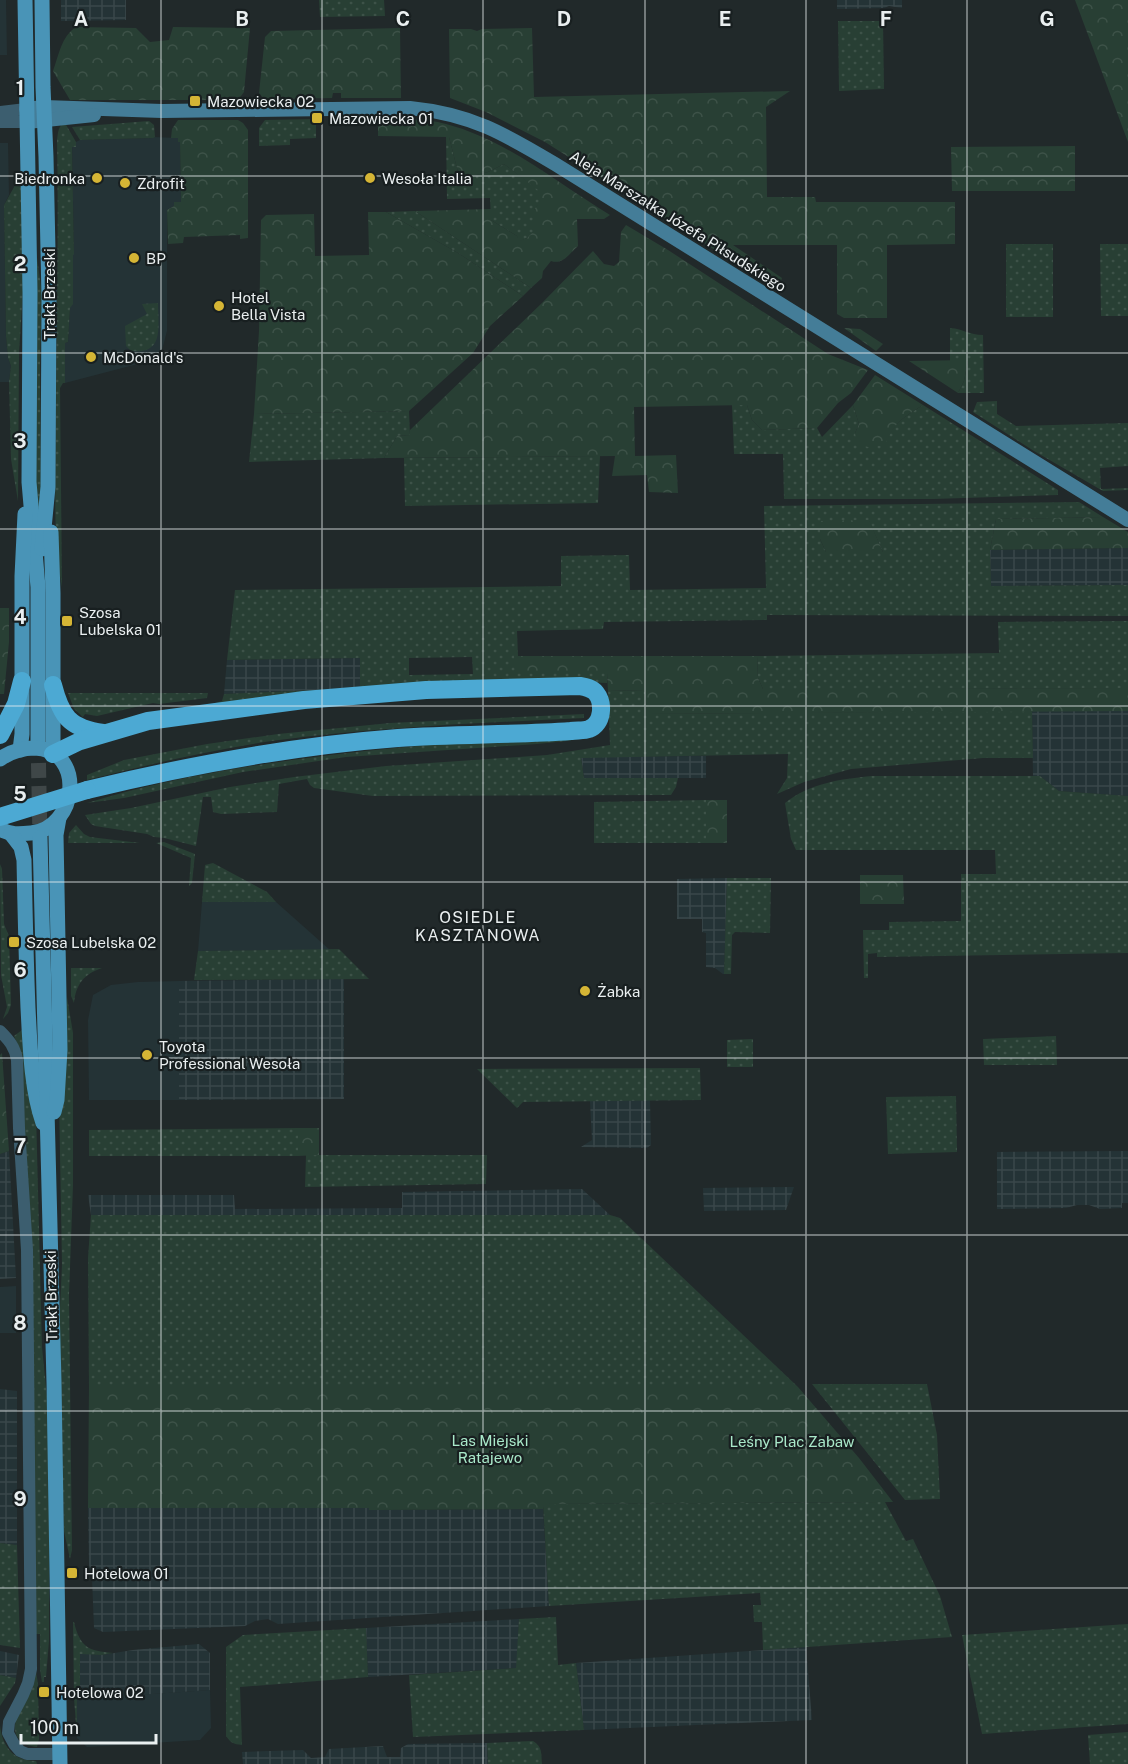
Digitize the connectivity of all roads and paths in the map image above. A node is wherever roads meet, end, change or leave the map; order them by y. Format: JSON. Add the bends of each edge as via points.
{"nodes":[{"id":1,"x":25,"y":0,"type":"edge"},
{"id":2,"x":42,"y":0,"type":"edge"},
{"id":3,"x":0,"y":112,"type":"edge"},
{"id":4,"x":45,"y":113,"type":"junction"},
{"id":5,"x":27,"y":116,"type":"junction"},
{"id":6,"x":0,"y":122,"type":"edge"},
{"id":7,"x":29,"y":482,"type":"junction"},
{"id":8,"x":48,"y":487,"type":"junction"},
{"id":9,"x":1128,"y":520,"type":"edge"},
{"id":10,"x":38,"y":587,"type":"junction"},
{"id":11,"x":22,"y":681,"type":"junction"},
{"id":12,"x":53,"y":685,"type":"junction"},
{"id":13,"x":105,"y":733,"type":"junction"},
{"id":14,"x":0,"y":735,"type":"edge"},
{"id":15,"x":38,"y":740,"type":"tunnel mouth"},
{"id":16,"x":20,"y":750,"type":"junction"},
{"id":17,"x":53,"y":754,"type":"junction"},
{"id":18,"x":0,"y":759,"type":"edge"},
{"id":19,"x":59,"y":818,"type":"junction"},
{"id":20,"x":3,"y":829,"type":"edge"},
{"id":21,"x":40,"y":838,"type":"tunnel mouth"},
{"id":22,"x":0,"y":1031,"type":"edge"},
{"id":23,"x":48,"y":1136,"type":"junction"},
{"id":24,"x":60,"y":1759,"type":"edge"}],
"edges":[{"from":1,"to":5,"type":"main road","name":"Trakt Brzeski"},
{"from":2,"to":4,"type":"main road","name":"Trakt Brzeski"},
{"from":3,"to":5,"type":"street"},
{"from":4,"to":5,"type":"main road","name":"Aleja Marszałka Józefa Piłsudskiego"},
{"from":4,"to":8,"type":"main road","name":"Trakt Brzeski"},
{"from":4,"to":9,"type":"main road","name":"Aleja Marszałka Józefa Piłsudskiego","via":[[410,108],[455,115],[497,130]]},
{"from":5,"to":6,"type":"street"},
{"from":5,"to":7,"type":"main road","name":"Trakt Brzeski"},
{"from":7,"to":10,"type":"main road","name":"Trakt Brzeski"},
{"from":7,"to":11,"type":"main road","via":[[24,527]]},
{"from":8,"to":10,"type":"main road","name":"Trakt Brzeski"},
{"from":8,"to":12,"type":"main road"},
{"from":10,"to":15,"type":"main road","name":"Trakt Brzeski"},
{"from":11,"to":14,"type":"highway","via":[[16,704]]},
{"from":11,"to":16,"type":"main road"},
{"from":12,"to":13,"type":"highway","via":[[66,718],[84,729]]},
{"from":12,"to":17,"type":"main road"},
{"from":13,"to":17,"type":"highway"},
{"from":13,"to":20,"type":"highway","bridge":true,"via":[[148,721],[335,696],[426,690],[587,687],[597,694],[601,705],[600,717],[590,729],[398,738],[199,764],[87,790]]},
{"from":16,"to":17,"type":"main road","via":[[39,749]]},
{"from":16,"to":18,"type":"main road"},
{"from":17,"to":19,"type":"main road","via":[[66,768],[70,786]]},
{"from":19,"to":20,"type":"main road","via":[[37,832]]},
{"from":19,"to":23,"type":"main road","via":[[56,835],[60,1050],[57,1100]]},
{"from":20,"to":23,"type":"main road","via":[[21,847],[24,860],[31,1051],[37,1104]]},
{"from":21,"to":23,"type":"main road","name":"Trakt Brzeski"},
{"from":22,"to":24,"type":"street","name":"Trakt Brzeski","via":[[15,1050],[27,1250],[32,1645],[28,1683],[7,1727],[10,1739],[20,1750]]},
{"from":23,"to":24,"type":"main road","name":"Trakt Brzeski"}]}
